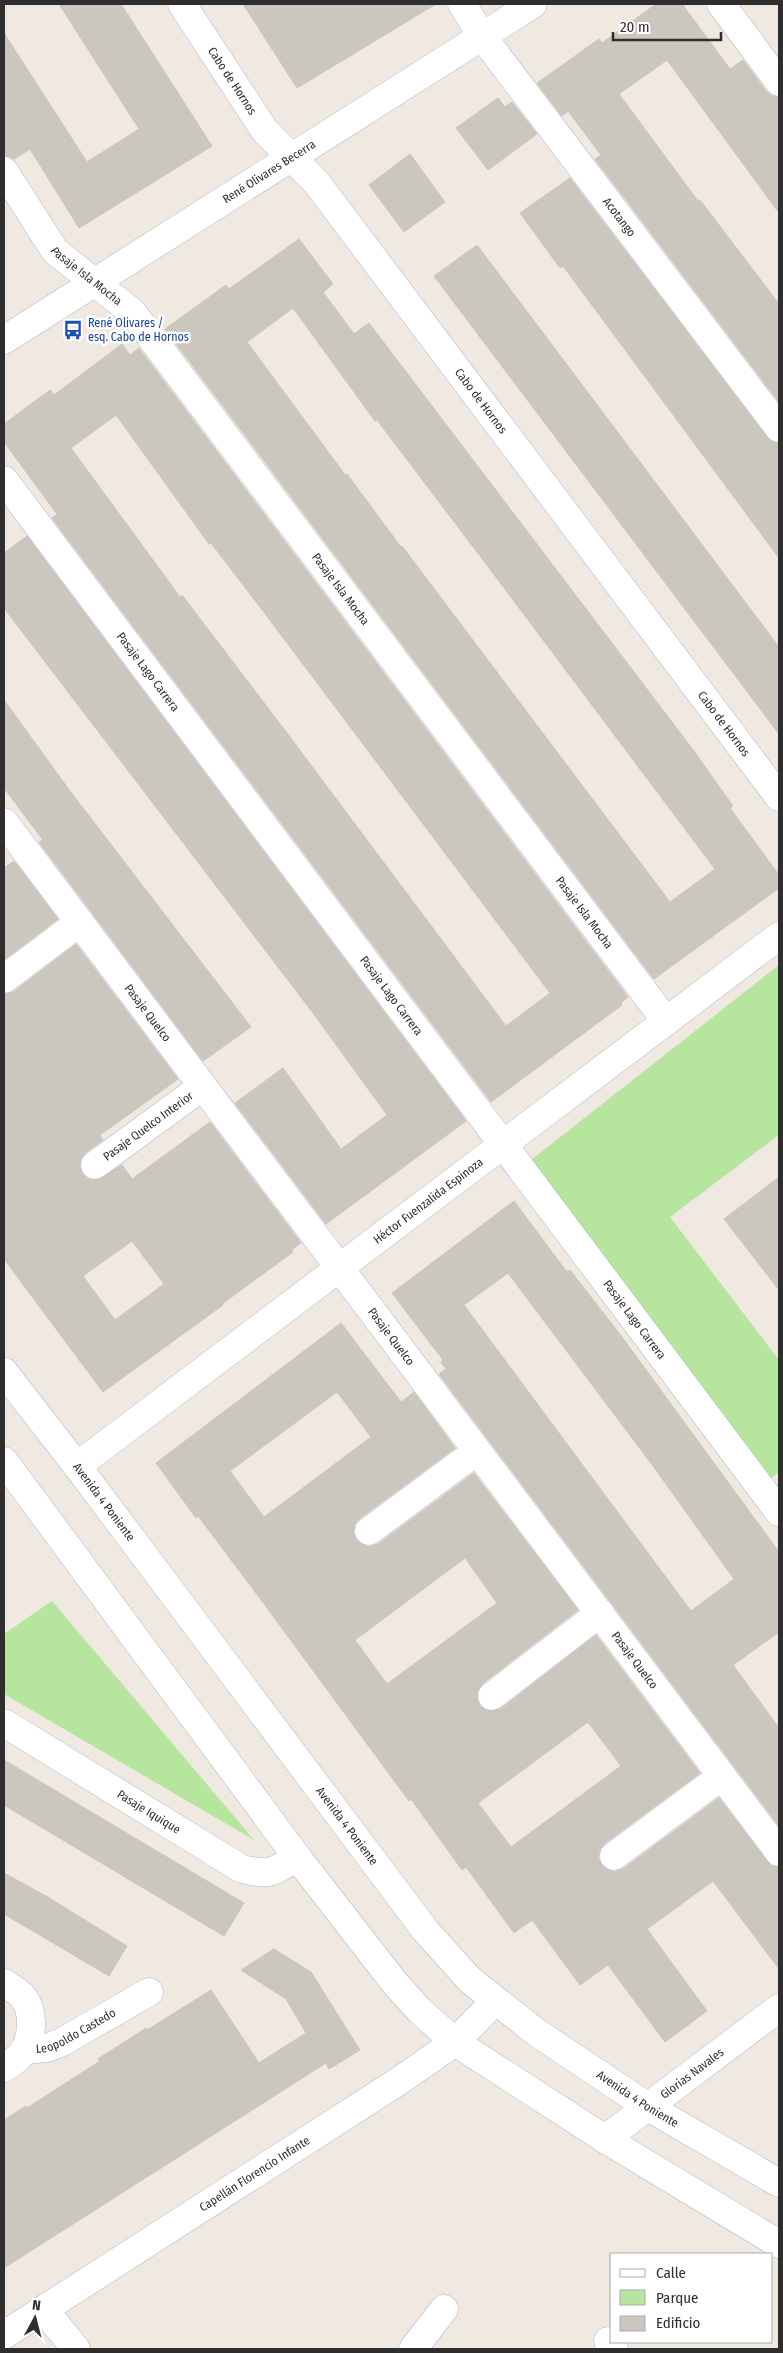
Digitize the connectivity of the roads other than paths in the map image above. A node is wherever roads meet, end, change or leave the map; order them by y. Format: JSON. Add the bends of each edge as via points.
{"nodes":[{"id":1,"x":182,"y":4,"type":"edge"},
{"id":2,"x":462,"y":4,"type":"edge"},
{"id":3,"x":533,"y":4,"type":"edge"},
{"id":4,"x":720,"y":4,"type":"edge"},
{"id":5,"x":482,"y":36,"type":"junction"},
{"id":6,"x":779,"y":82,"type":"edge"},
{"id":7,"x":290,"y":157,"type":"junction"},
{"id":8,"x":4,"y":171,"type":"edge"},
{"id":9,"x":95,"y":282,"type":"junction"},
{"id":10,"x":4,"y":340,"type":"edge"},
{"id":11,"x":779,"y":428,"type":"edge"},
{"id":12,"x":4,"y":480,"type":"edge"},
{"id":13,"x":779,"y":797,"type":"edge"},
{"id":14,"x":4,"y":822,"type":"edge"},
{"id":15,"x":80,"y":922,"type":"junction"},
{"id":16,"x":779,"y":936,"type":"edge"},
{"id":17,"x":4,"y":979,"type":"edge"},
{"id":18,"x":666,"y":1022,"type":"junction"},
{"id":19,"x":203,"y":1086,"type":"junction"},
{"id":20,"x":503,"y":1145,"type":"junction"},
{"id":21,"x":95,"y":1165,"type":"dead end"},
{"id":22,"x":340,"y":1268,"type":"junction"},
{"id":23,"x":4,"y":1372,"type":"edge"},
{"id":24,"x":477,"y":1450,"type":"junction"},
{"id":25,"x":4,"y":1462,"type":"edge"},
{"id":26,"x":78,"y":1466,"type":"junction"},
{"id":27,"x":779,"y":1512,"type":"edge"},
{"id":28,"x":369,"y":1531,"type":"dead end"},
{"id":29,"x":600,"y":1613,"type":"junction"},
{"id":30,"x":492,"y":1696,"type":"dead end"},
{"id":31,"x":4,"y":1724,"type":"edge"},
{"id":32,"x":722,"y":1776,"type":"junction"},
{"id":33,"x":779,"y":1852,"type":"edge"},
{"id":34,"x":614,"y":1856,"type":"dead end"},
{"id":35,"x":297,"y":1857,"type":"junction"},
{"id":36,"x":4,"y":1983,"type":"edge"},
{"id":37,"x":149,"y":1992,"type":"dead end"},
{"id":38,"x":494,"y":2002,"type":"junction"},
{"id":39,"x":779,"y":2008,"type":"edge"},
{"id":40,"x":455,"y":2042,"type":"junction"},
{"id":41,"x":24,"y":2050,"type":"junction"},
{"id":42,"x":4,"y":2068,"type":"edge"},
{"id":43,"x":648,"y":2107,"type":"junction"},
{"id":44,"x":605,"y":2139,"type":"junction"},
{"id":45,"x":779,"y":2183,"type":"edge"},
{"id":46,"x":779,"y":2244,"type":"edge"},
{"id":47,"x":444,"y":2309,"type":"dead end"},
{"id":48,"x":44,"y":2310,"type":"junction"},
{"id":49,"x":4,"y":2335,"type":"edge"},
{"id":50,"x":76,"y":2349,"type":"edge"},
{"id":51,"x":413,"y":2349,"type":"edge"}],
"edges":[{"from":1,"to":7,"type":"street","name":"Cabo de Hornos","via":[[265,131]]},
{"from":2,"to":5,"type":"street","name":"Acotango"},
{"from":3,"to":5,"type":"street","name":"René Olivares Becerra"},
{"from":4,"to":6,"type":"street"},
{"from":5,"to":7,"type":"street","name":"René Olivares Becerra"},
{"from":5,"to":11,"type":"street","name":"Acotango"},
{"from":7,"to":9,"type":"street","name":"René Olivares Becerra"},
{"from":7,"to":13,"type":"street","name":"Cabo de Hornos","via":[[316,182]]},
{"from":8,"to":9,"type":"street","name":"Pasaje Isla Mocha","via":[[56,251]]},
{"from":9,"to":10,"type":"street","name":"René Olivares Becerra"},
{"from":9,"to":18,"type":"street","name":"Pasaje Isla Mocha","via":[[132,312]]},
{"from":12,"to":20,"type":"street","name":"Pasaje Lago Carrera"},
{"from":14,"to":15,"type":"street","name":"Pasaje Quelco"},
{"from":15,"to":17,"type":"street"},
{"from":15,"to":19,"type":"street","name":"Pasaje Quelco"},
{"from":16,"to":18,"type":"street","name":"Héctor Fuenzalida Espinoza"},
{"from":18,"to":20,"type":"street","name":"Héctor Fuenzalida Espinoza"},
{"from":19,"to":21,"type":"street","name":"Pasaje Quelco Interior"},
{"from":19,"to":22,"type":"street","name":"Pasaje Quelco"},
{"from":20,"to":22,"type":"street","name":"Héctor Fuenzalida Espinoza"},
{"from":20,"to":27,"type":"street","name":"Pasaje Lago Carrera"},
{"from":22,"to":24,"type":"street","name":"Pasaje Quelco"},
{"from":22,"to":26,"type":"street","name":"Héctor Fuenzalida Espinoza"},
{"from":23,"to":26,"type":"street","name":"Avenida 4 Poniente"},
{"from":24,"to":28,"type":"street"},
{"from":24,"to":29,"type":"street","name":"Pasaje Quelco"},
{"from":25,"to":35,"type":"street"},
{"from":26,"to":38,"type":"street","name":"Avenida 4 Poniente","via":[[425,1930]]},
{"from":29,"to":30,"type":"street"},
{"from":29,"to":32,"type":"street","name":"Pasaje Quelco"},
{"from":31,"to":35,"type":"street","name":"Pasaje Iquique","via":[[242,1868],[273,1872]]},
{"from":32,"to":33,"type":"street","name":"Pasaje Quelco"},
{"from":32,"to":34,"type":"street"},
{"from":35,"to":40,"type":"street","via":[[394,1982]]},
{"from":36,"to":41,"type":"street","via":[[23,1997],[28,2008],[30,2034]]},
{"from":37,"to":41,"type":"street","name":"Leopoldo Castedo","via":[[62,2042],[48,2048]]},
{"from":38,"to":40,"type":"street","name":"Capellán Florencio Infante"},
{"from":38,"to":43,"type":"street","name":"Avenida 4 Poniente"},
{"from":39,"to":43,"type":"street","name":"Glorias Navales"},
{"from":40,"to":44,"type":"street"},
{"from":40,"to":48,"type":"street","name":"Capellán Florencio Infante"},
{"from":41,"to":42,"type":"street","name":"Leopoldo Castedo"},
{"from":43,"to":44,"type":"street","name":"Glorias Navales"},
{"from":43,"to":45,"type":"street","name":"Avenida 4 Poniente"},
{"from":44,"to":46,"type":"street"},
{"from":47,"to":51,"type":"street"},
{"from":48,"to":49,"type":"street","name":"Capellán Florencio Infante"},
{"from":48,"to":50,"type":"street"}]}
